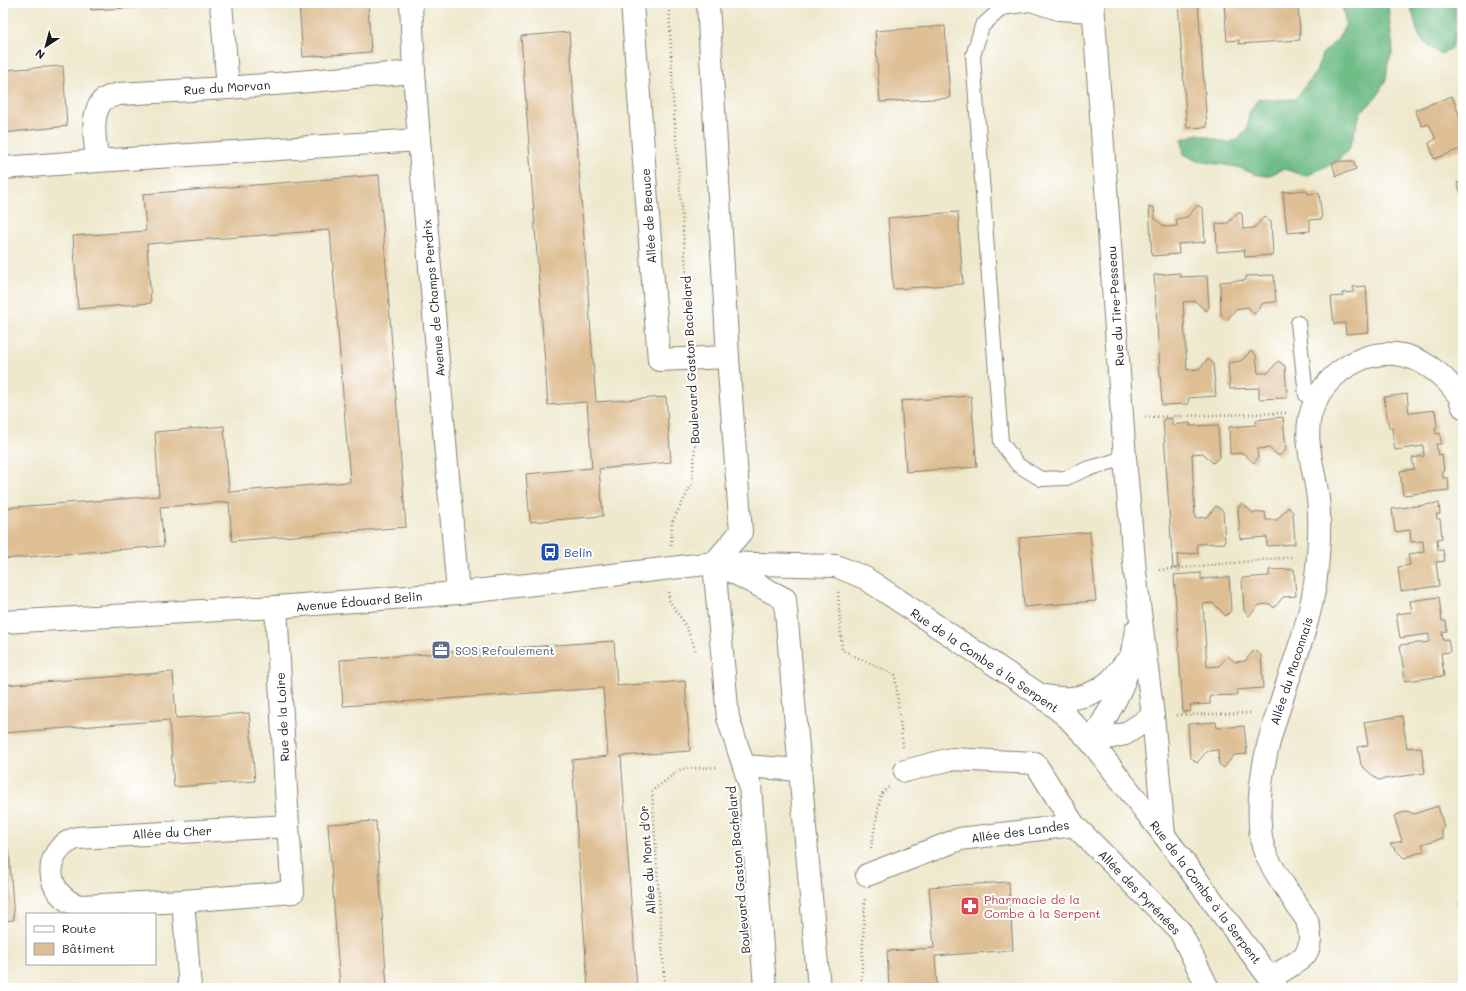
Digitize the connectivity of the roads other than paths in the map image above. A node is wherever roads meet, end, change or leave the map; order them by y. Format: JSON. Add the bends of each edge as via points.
{"nodes":[{"id":1,"x":221,"y":3,"type":"edge"},
{"id":2,"x":411,"y":3,"type":"edge"},
{"id":3,"x":632,"y":3,"type":"edge"},
{"id":4,"x":708,"y":3,"type":"edge"},
{"id":5,"x":1094,"y":9,"type":"edge"},
{"id":6,"x":414,"y":72,"type":"junction"},
{"id":7,"x":228,"y":88,"type":"junction"},
{"id":8,"x":419,"y":140,"type":"junction"},
{"id":9,"x":97,"y":161,"type":"junction"},
{"id":10,"x":3,"y":168,"type":"edge"},
{"id":11,"x":1298,"y":323,"type":"dead end"},
{"id":12,"x":728,"y":357,"type":"junction"},
{"id":13,"x":1463,"y":407,"type":"edge"},
{"id":14,"x":1313,"y":408,"type":"junction"},
{"id":15,"x":1125,"y":458,"type":"junction"},
{"id":16,"x":714,"y":563,"type":"junction"},
{"id":17,"x":458,"y":593,"type":"junction"},
{"id":18,"x":276,"y":607,"type":"junction"},
{"id":19,"x":1140,"y":610,"type":"junction"},
{"id":20,"x":3,"y":622,"type":"edge"},
{"id":21,"x":1132,"y":655,"type":"junction"},
{"id":22,"x":1040,"y":695,"type":"junction"},
{"id":23,"x":1153,"y":716,"type":"junction"},
{"id":24,"x":1091,"y":742,"type":"junction"},
{"id":25,"x":744,"y":766,"type":"junction"},
{"id":26,"x":801,"y":770,"type":"junction"},
{"id":27,"x":905,"y":771,"type":"road end"},
{"id":28,"x":1074,"y":825,"type":"junction"},
{"id":29,"x":288,"y":826,"type":"junction"},
{"id":30,"x":1164,"y":835,"type":"junction"},
{"id":31,"x":866,"y":875,"type":"dead end"},
{"id":32,"x":183,"y":901,"type":"junction"},
{"id":33,"x":1273,"y":983,"type":"edge"},
{"id":34,"x":190,"y":988,"type":"edge"},
{"id":35,"x":765,"y":988,"type":"edge"},
{"id":36,"x":819,"y":988,"type":"edge"},
{"id":37,"x":1208,"y":988,"type":"edge"}],
"edges":[{"from":1,"to":7,"type":"street"},
{"from":2,"to":6,"type":"street","name":"Avenue de Champs Perdrix"},
{"from":3,"to":12,"type":"street","name":"Allée de Beauce","via":[[659,360]]},
{"from":4,"to":12,"type":"street"},
{"from":5,"to":15,"type":"street","name":"Rue du Tire-Pesseau"},
{"from":5,"to":15,"type":"lane","via":[[1058,14],[1030,4],[1002,8],[982,26],[973,56],[1001,442],[1018,465],[1041,479],[1066,478]]},
{"from":6,"to":7,"type":"street","name":"Rue du Morvan"},
{"from":6,"to":8,"type":"street","name":"Avenue de Champs Perdrix"},
{"from":7,"to":9,"type":"street","name":"Rue du Morvan","via":[[119,94],[109,97],[100,103],[95,117]]},
{"from":8,"to":9,"type":"street"},
{"from":8,"to":17,"type":"street","name":"Avenue de Champs Perdrix"},
{"from":9,"to":10,"type":"street"},
{"from":11,"to":14,"type":"lane","via":[[1306,396]]},
{"from":12,"to":16,"type":"street","via":[[741,532]]},
{"from":13,"to":14,"type":"street","via":[[1458,393],[1440,373],[1417,360],[1397,354],[1364,357],[1342,370],[1332,379]]},
{"from":14,"to":33,"type":"street","name":"Allée du Maconnais","via":[[1308,428],[1318,501],[1317,570],[1309,617],[1300,649],[1266,751],[1261,784],[1260,823],[1267,858],[1307,922],[1310,936],[1305,955]]},
{"from":15,"to":19,"type":"street","name":"Rue du Tire-Pesseau","via":[[1134,572]]},
{"from":16,"to":17,"type":"street","name":"Avenue Édouard Belin"},
{"from":16,"to":22,"type":"street","name":"Rue de la Combe à la Serpent","via":[[836,566],[865,578]]},
{"from":16,"to":25,"type":"street","name":"Boulevard Gaston Bachelard","via":[[728,718]]},
{"from":16,"to":26,"type":"street","via":[[785,599]]},
{"from":17,"to":18,"type":"street","name":"Avenue Édouard Belin"},
{"from":18,"to":20,"type":"street","name":"Avenue Édouard Belin"},
{"from":18,"to":29,"type":"street","name":"Rue de la Loire"},
{"from":19,"to":21,"type":"street","name":"Rue du Tire-Pesseau"},
{"from":19,"to":23,"type":"street","name":"Rue du Tire-Pesseau"},
{"from":21,"to":22,"type":"street","via":[[1109,682],[1094,693],[1074,699]]},
{"from":21,"to":24,"type":"street","name":"Rue du Tire-Pesseau","via":[[1115,701]]},
{"from":22,"to":24,"type":"street","name":"Rue de la Combe à la Serpent","via":[[1067,717]]},
{"from":23,"to":24,"type":"street","via":[[1125,734]]},
{"from":23,"to":30,"type":"street","name":"Rue du Tire-Pesseau"},
{"from":24,"to":30,"type":"street","name":"Rue de la Combe à la Serpent"},
{"from":25,"to":26,"type":"street"},
{"from":25,"to":35,"type":"street","name":"Boulevard Gaston Bachelard","via":[[750,785]]},
{"from":26,"to":36,"type":"street"},
{"from":27,"to":28,"type":"street","name":"Allée des Landes","via":[[951,759],[1035,763]]},
{"from":28,"to":31,"type":"street","name":"Allée des Landes","via":[[960,839]]},
{"from":28,"to":37,"type":"street","name":"Allée des Pyrénées","via":[[1180,931]]},
{"from":29,"to":32,"type":"street","name":"Allée du Cher","via":[[293,892]]},
{"from":29,"to":32,"type":"street","name":"Allée du Cher","via":[[77,838],[65,844],[52,865],[51,873],[55,887],[71,904],[80,906]]},
{"from":30,"to":33,"type":"street","name":"Rue de la Combe à la Serpent"},
{"from":32,"to":34,"type":"street"}]}
